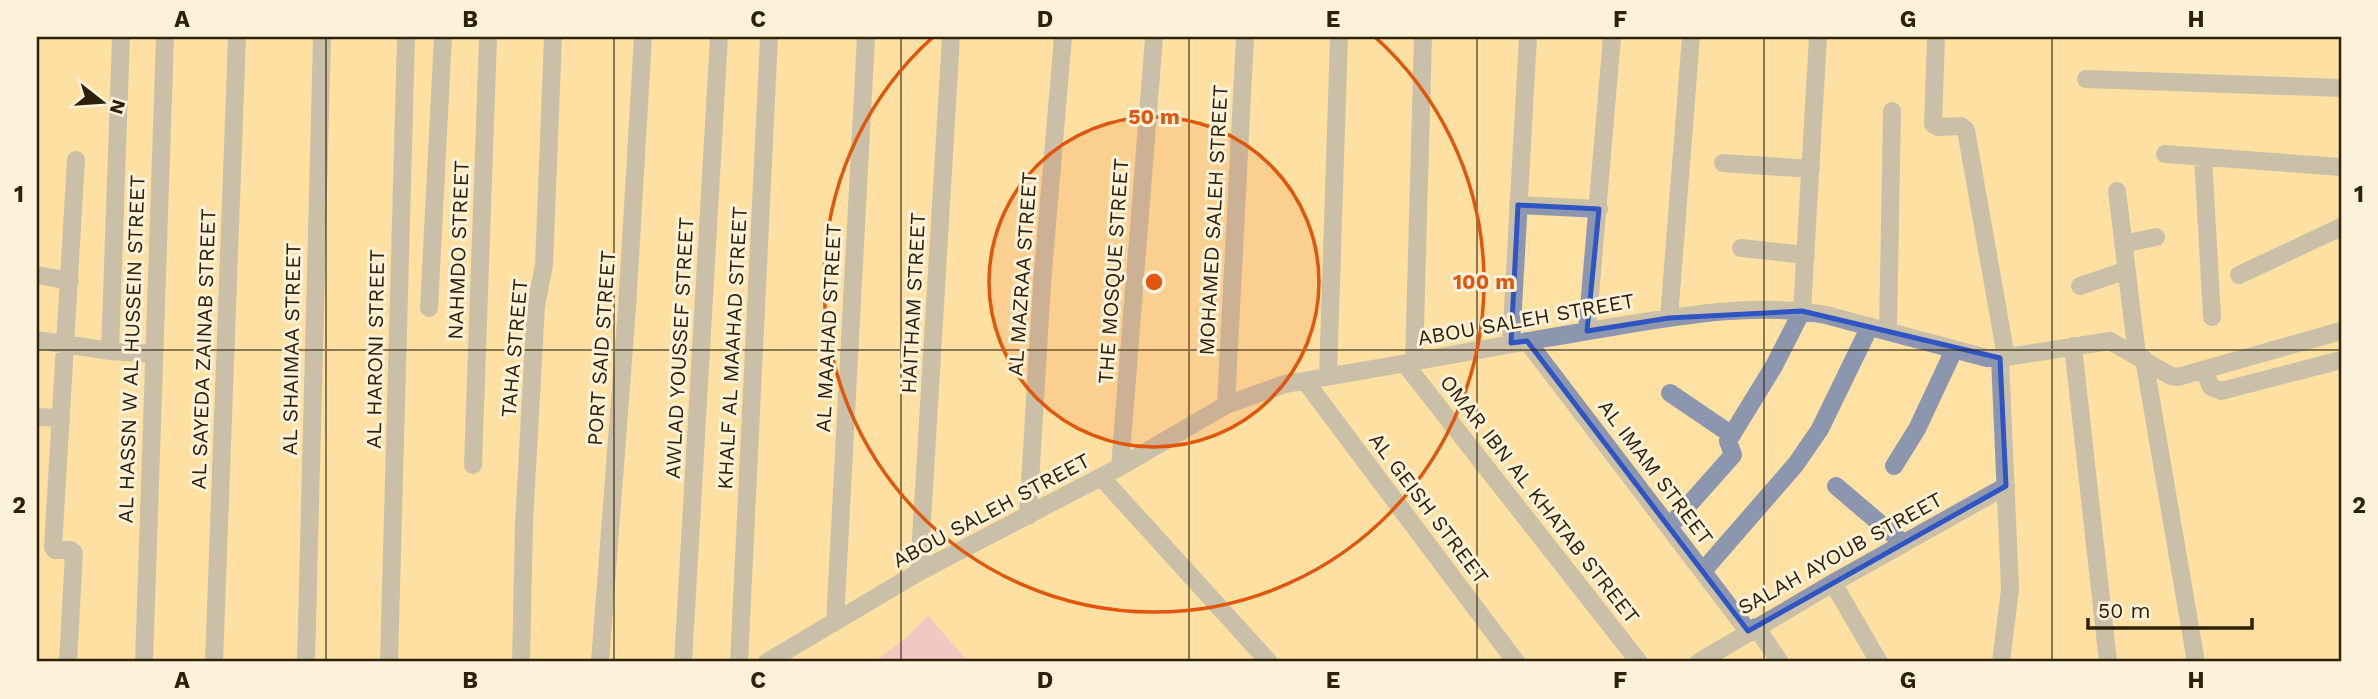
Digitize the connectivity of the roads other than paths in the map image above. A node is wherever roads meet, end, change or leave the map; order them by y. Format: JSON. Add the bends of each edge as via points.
{"nodes":[{"id":1,"x":121,"y":37,"type":"edge"},
{"id":2,"x":165,"y":37,"type":"edge"},
{"id":3,"x":237,"y":37,"type":"edge"},
{"id":4,"x":322,"y":37,"type":"edge"},
{"id":5,"x":406,"y":37,"type":"edge"},
{"id":6,"x":443,"y":37,"type":"edge"},
{"id":7,"x":488,"y":37,"type":"edge"},
{"id":8,"x":553,"y":37,"type":"edge"},
{"id":9,"x":643,"y":37,"type":"edge"},
{"id":10,"x":719,"y":37,"type":"edge"},
{"id":11,"x":769,"y":37,"type":"edge"},
{"id":12,"x":866,"y":37,"type":"edge"},
{"id":13,"x":951,"y":37,"type":"edge"},
{"id":14,"x":1063,"y":37,"type":"edge"},
{"id":15,"x":1154,"y":37,"type":"edge"},
{"id":16,"x":1245,"y":37,"type":"edge"},
{"id":17,"x":1339,"y":37,"type":"edge"},
{"id":18,"x":1423,"y":37,"type":"edge"},
{"id":19,"x":1528,"y":37,"type":"edge"},
{"id":20,"x":1612,"y":37,"type":"edge"},
{"id":21,"x":1691,"y":37,"type":"edge"},
{"id":22,"x":1818,"y":37,"type":"edge"},
{"id":23,"x":1936,"y":37,"type":"edge"},
{"id":24,"x":2086,"y":79,"type":"dead end"},
{"id":25,"x":2341,"y":88,"type":"edge"},
{"id":26,"x":1892,"y":111,"type":"dead end"},
{"id":27,"x":2165,"y":154,"type":"dead end"},
{"id":28,"x":2203,"y":157,"type":"junction"},
{"id":29,"x":76,"y":160,"type":"dead end"},
{"id":30,"x":1723,"y":163,"type":"dead end"},
{"id":31,"x":2341,"y":167,"type":"edge"},
{"id":32,"x":1811,"y":169,"type":"junction"},
{"id":33,"x":2117,"y":191,"type":"dead end"},
{"id":34,"x":1518,"y":205,"type":"junction"},
{"id":35,"x":1599,"y":209,"type":"junction"},
{"id":36,"x":2341,"y":227,"type":"edge"},
{"id":37,"x":2156,"y":237,"type":"dead end"},
{"id":38,"x":2123,"y":244,"type":"junction"},
{"id":39,"x":1741,"y":248,"type":"dead end"},
{"id":40,"x":1806,"y":255,"type":"junction"},
{"id":41,"x":2127,"y":270,"type":"junction"},
{"id":42,"x":37,"y":275,"type":"edge"},
{"id":43,"x":2239,"y":275,"type":"dead end"},
{"id":44,"x":70,"y":281,"type":"junction"},
{"id":45,"x":2080,"y":286,"type":"dead end"},
{"id":46,"x":429,"y":308,"type":"dead end"},
{"id":47,"x":1802,"y":311,"type":"junction"},
{"id":48,"x":2212,"y":317,"type":"dead end"},
{"id":49,"x":1669,"y":318,"type":"junction"},
{"id":50,"x":1870,"y":326,"type":"junction"},
{"id":51,"x":1587,"y":331,"type":"junction"},
{"id":52,"x":1888,"y":331,"type":"junction"},
{"id":53,"x":2341,"y":331,"type":"edge"},
{"id":54,"x":37,"y":340,"type":"edge"},
{"id":55,"x":1519,"y":342,"type":"junction"},
{"id":56,"x":66,"y":345,"type":"junction"},
{"id":57,"x":2073,"y":346,"type":"junction"},
{"id":58,"x":1954,"y":350,"type":"junction"},
{"id":59,"x":110,"y":351,"type":"junction"},
{"id":60,"x":153,"y":354,"type":"junction"},
{"id":61,"x":2141,"y":357,"type":"junction"},
{"id":62,"x":2003,"y":358,"type":"junction"},
{"id":63,"x":2341,"y":360,"type":"edge"},
{"id":64,"x":1410,"y":363,"type":"junction"},
{"id":65,"x":2204,"y":370,"type":"junction"},
{"id":66,"x":1328,"y":375,"type":"junction"},
{"id":67,"x":1305,"y":381,"type":"junction"},
{"id":68,"x":1670,"y":393,"type":"dead end"},
{"id":69,"x":1226,"y":405,"type":"junction"},
{"id":70,"x":37,"y":417,"type":"edge"},
{"id":71,"x":61,"y":418,"type":"junction"},
{"id":72,"x":1732,"y":435,"type":"junction"},
{"id":73,"x":473,"y":465,"type":"dead end"},
{"id":74,"x":1894,"y":466,"type":"dead end"},
{"id":75,"x":1120,"y":467,"type":"junction"},
{"id":76,"x":1101,"y":477,"type":"junction"},
{"id":77,"x":1836,"y":486,"type":"dead end"},
{"id":78,"x":2006,"y":486,"type":"junction"},
{"id":79,"x":1028,"y":516,"type":"junction"},
{"id":80,"x":1669,"y":527,"type":"junction"},
{"id":81,"x":1903,"y":543,"type":"junction"},
{"id":82,"x":919,"y":572,"type":"junction"},
{"id":83,"x":1703,"y":572,"type":"junction"},
{"id":84,"x":1833,"y":583,"type":"junction"},
{"id":85,"x":835,"y":622,"type":"junction"},
{"id":86,"x":1752,"y":629,"type":"junction"},
{"id":87,"x":68,"y":662,"type":"edge"},
{"id":88,"x":144,"y":662,"type":"edge"},
{"id":89,"x":214,"y":662,"type":"edge"},
{"id":90,"x":306,"y":662,"type":"edge"},
{"id":91,"x":389,"y":662,"type":"edge"},
{"id":92,"x":521,"y":662,"type":"edge"},
{"id":93,"x":600,"y":662,"type":"edge"},
{"id":94,"x":684,"y":662,"type":"edge"},
{"id":95,"x":739,"y":662,"type":"edge"},
{"id":96,"x":766,"y":662,"type":"edge"},
{"id":97,"x":1269,"y":662,"type":"edge"},
{"id":98,"x":1516,"y":662,"type":"edge"},
{"id":99,"x":1639,"y":662,"type":"edge"},
{"id":100,"x":1699,"y":662,"type":"edge"},
{"id":101,"x":1780,"y":662,"type":"edge"},
{"id":102,"x":1879,"y":662,"type":"edge"},
{"id":103,"x":2001,"y":662,"type":"edge"},
{"id":104,"x":2108,"y":662,"type":"edge"},
{"id":105,"x":2196,"y":662,"type":"edge"}],
"edges":[{"from":1,"to":59,"type":"street"},
{"from":2,"to":60,"type":"street","name":"AL HASSN W AL HUSSEIN STREET"},
{"from":3,"to":89,"type":"street","name":"AL SAYEDA ZAINAB STREET"},
{"from":4,"to":90,"type":"street","name":"AL SHAIMAA STREET"},
{"from":5,"to":91,"type":"street","name":"AL HARONI STREET"},
{"from":6,"to":46,"type":"street"},
{"from":7,"to":73,"type":"street","name":"NAHMDO STREET"},
{"from":8,"to":92,"type":"street","name":"TAHA STREET","via":[[544,265],[536,306],[527,469]]},
{"from":9,"to":93,"type":"street","name":"PORT SAID STREET"},
{"from":10,"to":94,"type":"street","name":"AWLAD YOUSSEF STREET"},
{"from":11,"to":95,"type":"street","name":"KHALF AL MAAHAD STREET"},
{"from":12,"to":85,"type":"street","name":"AL MAAHAD STREET"},
{"from":13,"to":82,"type":"street","name":"HAITHAM STREET"},
{"from":14,"to":79,"type":"street","name":"AL MAZRAA STREET"},
{"from":15,"to":75,"type":"street","name":"THE MOSQUE STREET"},
{"from":16,"to":69,"type":"street","name":"MOHAMED SALEH STREET"},
{"from":17,"to":66,"type":"street"},
{"from":18,"to":64,"type":"street"},
{"from":19,"to":34,"type":"street"},
{"from":20,"to":35,"type":"street"},
{"from":21,"to":49,"type":"street"},
{"from":22,"to":32,"type":"street"},
{"from":23,"to":62,"type":"street","via":[[1933,124],[1966,130]]},
{"from":24,"to":25,"type":"street"},
{"from":26,"to":52,"type":"street"},
{"from":27,"to":28,"type":"street"},
{"from":28,"to":31,"type":"street"},
{"from":28,"to":48,"type":"street"},
{"from":29,"to":44,"type":"street"},
{"from":30,"to":32,"type":"street"},
{"from":32,"to":40,"type":"street"},
{"from":33,"to":38,"type":"street"},
{"from":34,"to":35,"type":"street"},
{"from":34,"to":55,"type":"street"},
{"from":35,"to":51,"type":"street"},
{"from":36,"to":43,"type":"street"},
{"from":37,"to":38,"type":"street"},
{"from":38,"to":41,"type":"street"},
{"from":39,"to":40,"type":"street"},
{"from":40,"to":47,"type":"street"},
{"from":41,"to":45,"type":"street"},
{"from":41,"to":61,"type":"street"},
{"from":42,"to":44,"type":"street"},
{"from":44,"to":56,"type":"street"},
{"from":47,"to":49,"type":"street","name":"ABOU SALEH STREET","via":[[1771,309]]},
{"from":47,"to":50,"type":"street","name":"ABOU SALEH STREET"},
{"from":47,"to":72,"type":"street"},
{"from":49,"to":51,"type":"street","name":"ABOU SALEH STREET"},
{"from":50,"to":52,"type":"street","name":"ABOU SALEH STREET"},
{"from":50,"to":83,"type":"street","via":[[1825,419],[1796,464]]},
{"from":51,"to":55,"type":"street","name":"ABOU SALEH STREET"},
{"from":52,"to":58,"type":"street","name":"ABOU SALEH STREET"},
{"from":53,"to":65,"type":"street","name":"ABOU SALEH STREET"},
{"from":54,"to":56,"type":"street"},
{"from":55,"to":64,"type":"street","name":"ABOU SALEH STREET"},
{"from":55,"to":80,"type":"street","name":"AL IMAM STREET"},
{"from":56,"to":59,"type":"street"},
{"from":56,"to":71,"type":"street"},
{"from":57,"to":61,"type":"street","name":"ABOU SALEH STREET","via":[[2110,341]]},
{"from":57,"to":62,"type":"street","name":"ABOU SALEH STREET"},
{"from":57,"to":104,"type":"street"},
{"from":58,"to":62,"type":"street","name":"ABOU SALEH STREET"},
{"from":58,"to":74,"type":"street"},
{"from":59,"to":60,"type":"street"},
{"from":60,"to":88,"type":"street","name":"AL HASSN W AL HUSSEIN STREET"},
{"from":61,"to":65,"type":"street","name":"ABOU SALEH STREET","via":[[2171,376]]},
{"from":61,"to":105,"type":"street"},
{"from":62,"to":78,"type":"street"},
{"from":63,"to":65,"type":"street","via":[[2221,391],[2211,387]]},
{"from":64,"to":66,"type":"street","name":"ABOU SALEH STREET"},
{"from":64,"to":99,"type":"street","name":"OMAR IBN AL KHATAB STREET"},
{"from":66,"to":67,"type":"street","name":"ABOU SALEH STREET"},
{"from":67,"to":69,"type":"street","name":"ABOU SALEH STREET"},
{"from":67,"to":98,"type":"street","name":"AL GEISH STREET"},
{"from":68,"to":72,"type":"street"},
{"from":69,"to":75,"type":"street","name":"ABOU SALEH STREET"},
{"from":70,"to":71,"type":"street"},
{"from":71,"to":87,"type":"street","via":[[53,547],[74,553]]},
{"from":72,"to":80,"type":"street","via":[[1727,443],[1733,456]]},
{"from":75,"to":76,"type":"street","name":"ABOU SALEH STREET"},
{"from":76,"to":79,"type":"street","name":"ABOU SALEH STREET"},
{"from":76,"to":97,"type":"street"},
{"from":77,"to":81,"type":"street"},
{"from":78,"to":81,"type":"street","name":"SALAH AYOUB STREET"},
{"from":78,"to":103,"type":"street","via":[[2010,589]]},
{"from":79,"to":82,"type":"street","name":"ABOU SALEH STREET"},
{"from":80,"to":83,"type":"street","name":"AL IMAM STREET"},
{"from":81,"to":84,"type":"street","name":"SALAH AYOUB STREET"},
{"from":82,"to":85,"type":"street","name":"ABOU SALEH STREET"},
{"from":83,"to":86,"type":"street","name":"AL IMAM STREET"},
{"from":84,"to":86,"type":"street","name":"SALAH AYOUB STREET"},
{"from":84,"to":102,"type":"street"},
{"from":85,"to":96,"type":"street","name":"ABOU SALEH STREET"},
{"from":86,"to":100,"type":"street","name":"SALAH AYOUB STREET"},
{"from":86,"to":101,"type":"street","name":"AL IMAM STREET"}]}
